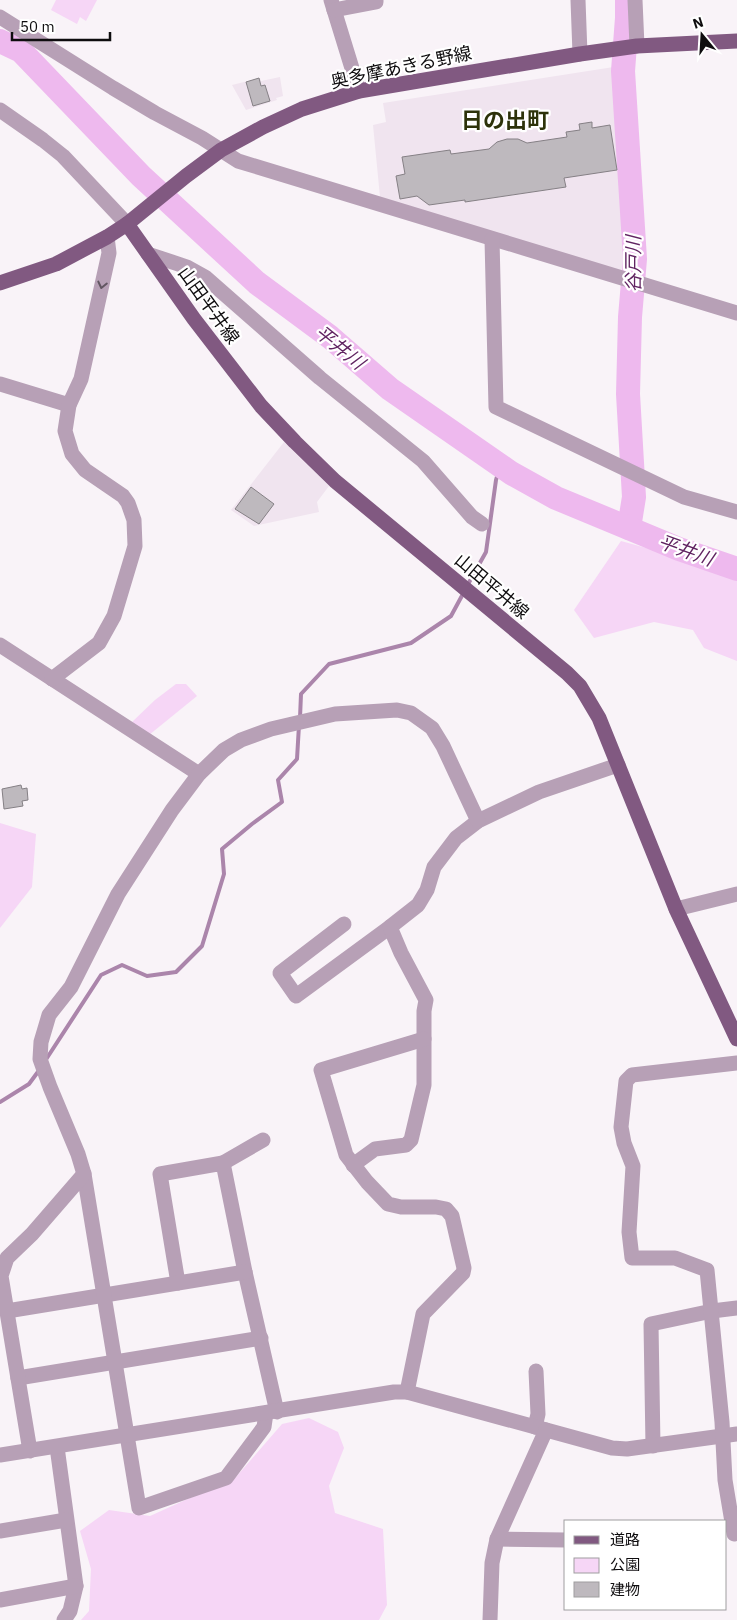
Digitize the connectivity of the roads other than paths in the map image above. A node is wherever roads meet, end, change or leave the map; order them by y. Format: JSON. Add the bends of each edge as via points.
{"nodes":[{"id":1,"x":376,"y":0,"type":"edge"},
{"id":2,"x":578,"y":0,"type":"edge"},
{"id":3,"x":635,"y":0,"type":"edge"},
{"id":4,"x":332,"y":5,"type":"edge"},
{"id":5,"x":0,"y":17,"type":"edge"},
{"id":6,"x":737,"y":41,"type":"edge"},
{"id":7,"x":637,"y":46,"type":"junction"},
{"id":8,"x":580,"y":54,"type":"junction"},
{"id":9,"x":359,"y":91,"type":"junction"},
{"id":10,"x":0,"y":110,"type":"edge"},
{"id":11,"x":221,"y":150,"type":"junction"},
{"id":12,"x":132,"y":221,"type":"junction"},
{"id":13,"x":107,"y":238,"type":"junction"},
{"id":14,"x":492,"y":239,"type":"junction"},
{"id":15,"x":148,"y":254,"type":"junction"},
{"id":16,"x":0,"y":283,"type":"edge"},
{"id":17,"x":737,"y":313,"type":"edge"},
{"id":18,"x":0,"y":384,"type":"edge"},
{"id":19,"x":69,"y":405,"type":"junction"},
{"id":20,"x":737,"y":512,"type":"edge"},
{"id":21,"x":479,"y":522,"type":"dead end"},
{"id":22,"x":0,"y":645,"type":"edge"},
{"id":23,"x":52,"y":679,"type":"junction"},
{"id":24,"x":618,"y":765,"type":"junction"},
{"id":25,"x":199,"y":774,"type":"junction"},
{"id":26,"x":478,"y":821,"type":"junction"},
{"id":27,"x":737,"y":894,"type":"edge"},
{"id":28,"x":676,"y":909,"type":"junction"},
{"id":29,"x":344,"y":924,"type":"dead end"},
{"id":30,"x":390,"y":927,"type":"junction"},
{"id":31,"x":737,"y":1038,"type":"edge"},
{"id":32,"x":424,"y":1039,"type":"junction"},
{"id":33,"x":737,"y":1063,"type":"edge"},
{"id":34,"x":263,"y":1140,"type":"dead end"},
{"id":35,"x":223,"y":1163,"type":"junction"},
{"id":36,"x":353,"y":1165,"type":"junction"},
{"id":37,"x":84,"y":1174,"type":"junction"},
{"id":38,"x":246,"y":1272,"type":"junction"},
{"id":39,"x":178,"y":1283,"type":"junction"},
{"id":40,"x":104,"y":1295,"type":"junction"},
{"id":41,"x":737,"y":1308,"type":"edge"},
{"id":42,"x":7,"y":1311,"type":"junction"},
{"id":43,"x":712,"y":1311,"type":"junction"},
{"id":44,"x":260,"y":1338,"type":"junction"},
{"id":45,"x":115,"y":1362,"type":"junction"},
{"id":46,"x":536,"y":1371,"type":"dead end"},
{"id":47,"x":18,"y":1378,"type":"junction"},
{"id":48,"x":407,"y":1392,"type":"junction"},
{"id":49,"x":272,"y":1412,"type":"junction"},
{"id":50,"x":541,"y":1428,"type":"junction"},
{"id":51,"x":128,"y":1435,"type":"junction"},
{"id":52,"x":729,"y":1435,"type":"edge"},
{"id":53,"x":653,"y":1446,"type":"junction"},
{"id":54,"x":57,"y":1447,"type":"junction"},
{"id":55,"x":30,"y":1451,"type":"junction"},
{"id":56,"x":0,"y":1456,"type":"edge"},
{"id":57,"x":66,"y":1520,"type":"junction"},
{"id":58,"x":0,"y":1531,"type":"edge"},
{"id":59,"x":732,"y":1534,"type":"edge"},
{"id":60,"x":497,"y":1539,"type":"junction"},
{"id":61,"x":564,"y":1540,"type":"edge"},
{"id":62,"x":76,"y":1586,"type":"junction"},
{"id":63,"x":0,"y":1600,"type":"edge"},
{"id":64,"x":64,"y":1620,"type":"edge"},
{"id":65,"x":490,"y":1620,"type":"edge"}],
"edges":[{"from":1,"to":4,"type":"street"},
{"from":2,"to":8,"type":"street"},
{"from":3,"to":7,"type":"street"},
{"from":4,"to":9,"type":"street"},
{"from":5,"to":11,"type":"street"},
{"from":6,"to":7,"type":"main road","name":"奥多摩あきる野線"},
{"from":7,"to":8,"type":"main road","name":"奥多摩あきる野線"},
{"from":8,"to":9,"type":"main road","name":"奥多摩あきる野線"},
{"from":9,"to":11,"type":"main road","name":"奥多摩あきる野線","via":[[302,109]]},
{"from":10,"to":12,"type":"street","via":[[63,156]]},
{"from":11,"to":12,"type":"main road","name":"奥多摩あきる野線"},
{"from":11,"to":14,"type":"street","via":[[258,168]]},
{"from":12,"to":13,"type":"main road","name":"奥多摩あきる野線"},
{"from":12,"to":15,"type":"main road","name":"山田平井線"},
{"from":13,"to":16,"type":"main road","name":"奥多摩あきる野線","via":[[56,264]]},
{"from":13,"to":19,"type":"street","one_way":true,"via":[[110,253],[81,379]]},
{"from":14,"to":17,"type":"street"},
{"from":14,"to":20,"type":"street","via":[[496,406],[684,497]]},
{"from":15,"to":21,"type":"street","via":[[187,267],[204,277],[320,378],[423,461]]},
{"from":15,"to":24,"type":"main road","name":"山田平井線","via":[[260,406],[295,442],[335,480],[580,686],[599,718]]},
{"from":18,"to":19,"type":"street"},
{"from":19,"to":23,"type":"street","via":[[65,431],[72,454],[85,470],[123,496],[128,503],[134,520],[135,546],[114,616],[99,643]]},
{"from":22,"to":23,"type":"street"},
{"from":23,"to":25,"type":"street"},
{"from":24,"to":26,"type":"street","via":[[539,792]]},
{"from":24,"to":28,"type":"main road","name":"山田平井線"},
{"from":25,"to":26,"type":"street","via":[[224,750],[241,740],[287,725],[335,714],[397,710],[411,713],[432,728]]},
{"from":25,"to":37,"type":"street","via":[[118,894],[71,987],[49,1015],[41,1042],[40,1059]]},
{"from":26,"to":30,"type":"street","via":[[456,838],[436,864],[418,905]]},
{"from":27,"to":28,"type":"street"},
{"from":28,"to":31,"type":"main road","name":"山田平井線"},
{"from":29,"to":30,"type":"street","via":[[280,973],[296,996]]},
{"from":30,"to":32,"type":"street","via":[[426,1000]]},
{"from":32,"to":36,"type":"street","via":[[424,1085],[411,1140],[406,1145],[375,1149]]},
{"from":32,"to":36,"type":"street","via":[[321,1070],[346,1155]]},
{"from":33,"to":43,"type":"street","via":[[632,1075],[626,1082],[620,1126],[633,1166],[632,1258],[675,1258],[706,1270]]},
{"from":34,"to":35,"type":"street"},
{"from":35,"to":38,"type":"street"},
{"from":35,"to":39,"type":"street","via":[[160,1174]]},
{"from":36,"to":48,"type":"street","via":[[388,1204],[401,1208],[436,1207],[446,1209],[452,1216],[464,1273],[423,1314]]},
{"from":37,"to":40,"type":"street"},
{"from":37,"to":42,"type":"street","via":[[7,1258],[1,1276]]},
{"from":38,"to":39,"type":"street"},
{"from":38,"to":44,"type":"street"},
{"from":39,"to":40,"type":"street"},
{"from":40,"to":42,"type":"street"},
{"from":40,"to":45,"type":"street"},
{"from":41,"to":43,"type":"street"},
{"from":42,"to":47,"type":"street"},
{"from":43,"to":52,"type":"street"},
{"from":43,"to":53,"type":"street","via":[[651,1324]]},
{"from":44,"to":45,"type":"street"},
{"from":44,"to":49,"type":"street"},
{"from":45,"to":47,"type":"street"},
{"from":45,"to":51,"type":"street"},
{"from":46,"to":50,"type":"street"},
{"from":47,"to":55,"type":"street"},
{"from":48,"to":49,"type":"street","via":[[375,1394]]},
{"from":48,"to":50,"type":"street"},
{"from":49,"to":51,"type":"street"},
{"from":49,"to":51,"type":"street","via":[[226,1478],[139,1508]]},
{"from":50,"to":53,"type":"street","via":[[612,1448],[627,1450]]},
{"from":50,"to":60,"type":"street"},
{"from":51,"to":54,"type":"street"},
{"from":52,"to":53,"type":"street"},
{"from":52,"to":59,"type":"street","via":[[725,1480]]},
{"from":54,"to":55,"type":"street"},
{"from":54,"to":57,"type":"street"},
{"from":55,"to":56,"type":"street"},
{"from":57,"to":58,"type":"street"},
{"from":57,"to":62,"type":"street"},
{"from":60,"to":61,"type":"street"},
{"from":60,"to":65,"type":"street","via":[[492,1563]]},
{"from":62,"to":63,"type":"street"},
{"from":62,"to":64,"type":"street","via":[[70,1611]]}]}
